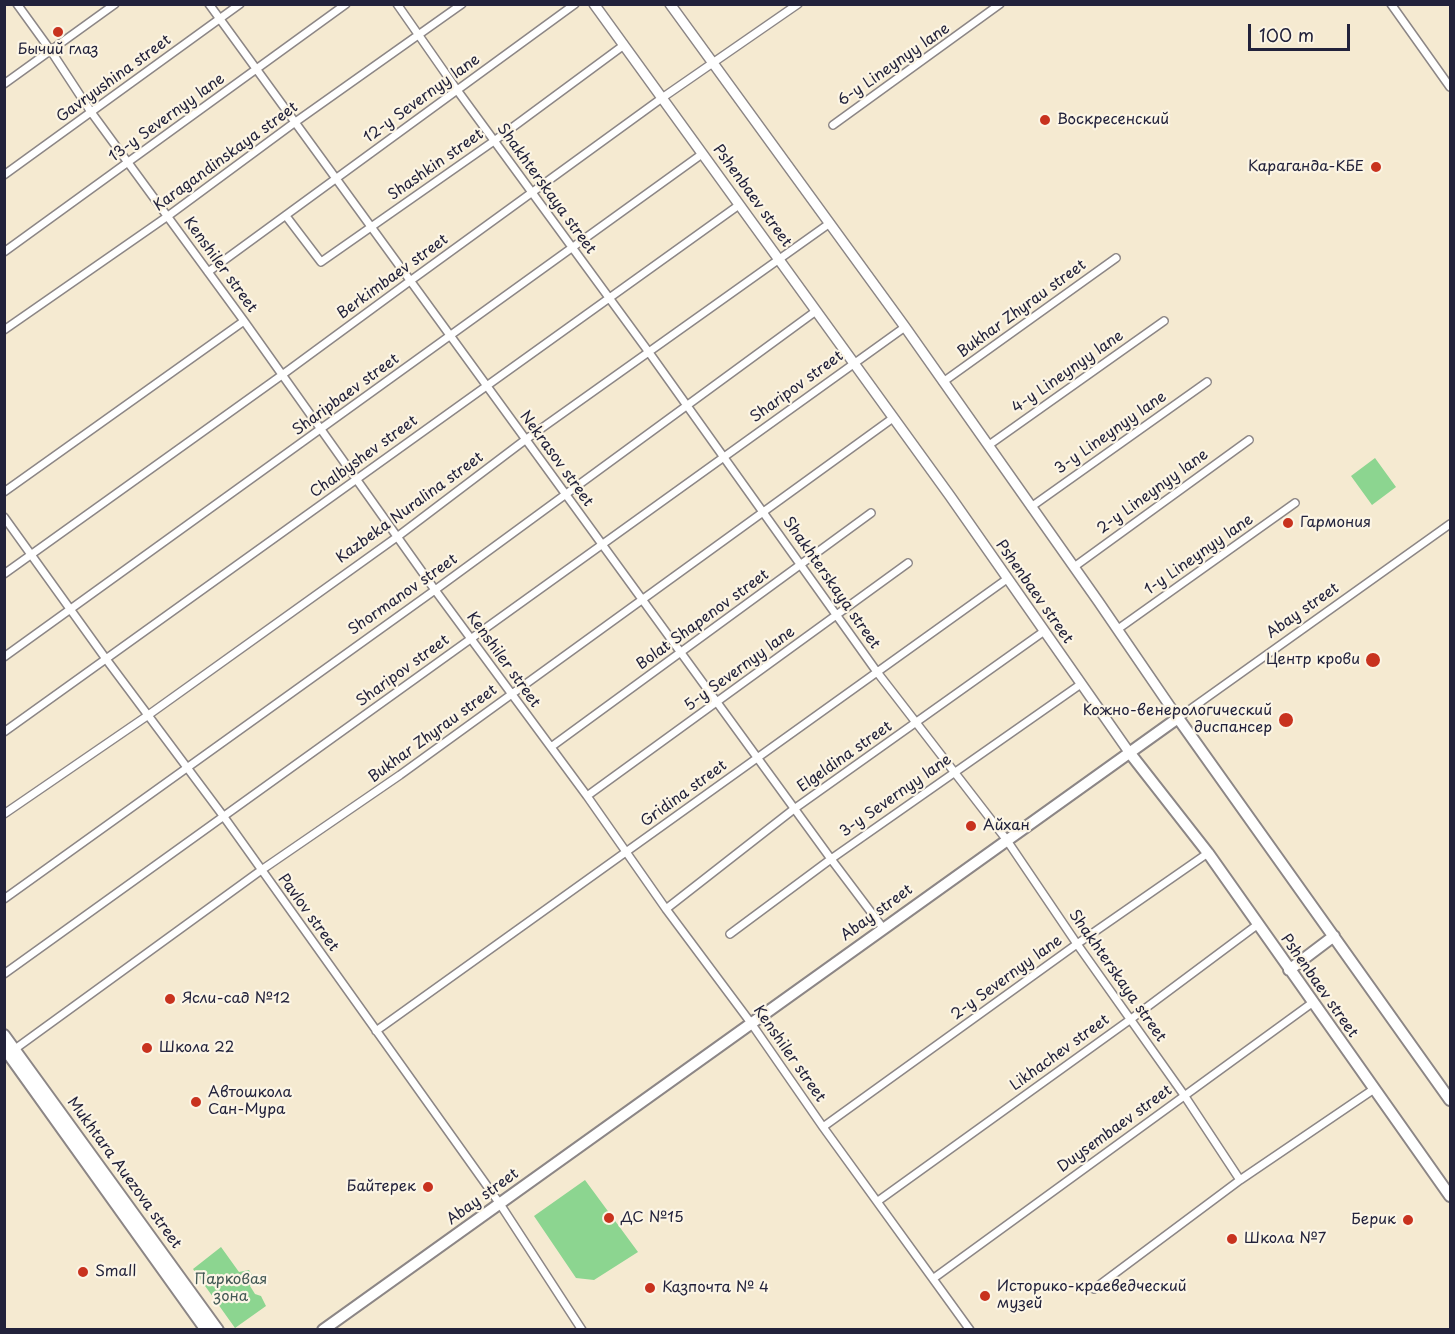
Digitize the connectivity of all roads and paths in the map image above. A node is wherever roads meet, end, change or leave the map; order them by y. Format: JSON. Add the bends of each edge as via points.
{"nodes":[{"id":1,"x":17,"y":4,"type":"edge"},
{"id":2,"x":115,"y":4,"type":"edge"},
{"id":3,"x":208,"y":4,"type":"edge"},
{"id":4,"x":240,"y":4,"type":"edge"},
{"id":5,"x":346,"y":4,"type":"edge"},
{"id":6,"x":397,"y":4,"type":"edge"},
{"id":7,"x":462,"y":4,"type":"edge"},
{"id":8,"x":575,"y":4,"type":"edge"},
{"id":9,"x":594,"y":4,"type":"edge"},
{"id":10,"x":670,"y":4,"type":"edge"},
{"id":11,"x":798,"y":4,"type":"edge"},
{"id":12,"x":1000,"y":4,"type":"edge"},
{"id":13,"x":1391,"y":4,"type":"edge"},
{"id":14,"x":219,"y":19,"type":"junction"},
{"id":15,"x":418,"y":34,"type":"junction"},
{"id":16,"x":624,"y":45,"type":"junction"},
{"id":17,"x":51,"y":51,"type":"junction"},
{"id":18,"x":713,"y":63,"type":"junction"},
{"id":19,"x":256,"y":70,"type":"junction"},
{"id":20,"x":4,"y":84,"type":"edge"},
{"id":21,"x":1450,"y":87,"type":"edge"},
{"id":22,"x":457,"y":90,"type":"junction"},
{"id":23,"x":662,"y":98,"type":"junction"},
{"id":24,"x":91,"y":112,"type":"junction"},
{"id":25,"x":294,"y":123,"type":"junction"},
{"id":26,"x":833,"y":125,"type":"dead end"},
{"id":27,"x":494,"y":141,"type":"junction"},
{"id":28,"x":702,"y":154,"type":"junction"},
{"id":29,"x":129,"y":162,"type":"junction"},
{"id":30,"x":4,"y":175,"type":"edge"},
{"id":31,"x":336,"y":179,"type":"junction"},
{"id":32,"x":534,"y":193,"type":"junction"},
{"id":33,"x":739,"y":205,"type":"junction"},
{"id":34,"x":168,"y":216,"type":"junction"},
{"id":35,"x":286,"y":216,"type":"junction"},
{"id":36,"x":830,"y":223,"type":"junction"},
{"id":37,"x":371,"y":228,"type":"junction"},
{"id":38,"x":572,"y":248,"type":"junction"},
{"id":39,"x":4,"y":252,"type":"edge"},
{"id":40,"x":778,"y":258,"type":"junction"},
{"id":41,"x":1116,"y":258,"type":"dead end"},
{"id":42,"x":208,"y":272,"type":"junction"},
{"id":43,"x":410,"y":281,"type":"junction"},
{"id":44,"x":609,"y":298,"type":"junction"},
{"id":45,"x":816,"y":311,"type":"junction"},
{"id":46,"x":243,"y":321,"type":"junction"},
{"id":47,"x":1164,"y":321,"type":"dead end"},
{"id":48,"x":905,"y":327,"type":"junction"},
{"id":49,"x":4,"y":330,"type":"edge"},
{"id":50,"x":450,"y":336,"type":"junction"},
{"id":51,"x":648,"y":351,"type":"junction"},
{"id":52,"x":854,"y":363,"type":"junction"},
{"id":53,"x":282,"y":375,"type":"junction"},
{"id":54,"x":943,"y":382,"type":"junction"},
{"id":55,"x":1207,"y":382,"type":"dead end"},
{"id":56,"x":486,"y":386,"type":"junction"},
{"id":57,"x":687,"y":406,"type":"junction"},
{"id":58,"x":893,"y":418,"type":"junction"},
{"id":59,"x":321,"y":430,"type":"junction"},
{"id":60,"x":525,"y":440,"type":"junction"},
{"id":61,"x":1249,"y":440,"type":"dead end"},
{"id":62,"x":989,"y":445,"type":"junction"},
{"id":63,"x":723,"y":456,"type":"junction"},
{"id":64,"x":356,"y":479,"type":"junction"},
{"id":65,"x":4,"y":492,"type":"edge"},
{"id":66,"x":565,"y":494,"type":"junction"},
{"id":67,"x":1295,"y":503,"type":"dead end"},
{"id":68,"x":1031,"y":507,"type":"junction"},
{"id":69,"x":763,"y":511,"type":"junction"},
{"id":70,"x":871,"y":513,"type":"dead end"},
{"id":71,"x":4,"y":518,"type":"edge"},
{"id":72,"x":1450,"y":524,"type":"edge"},
{"id":73,"x":397,"y":537,"type":"junction"},
{"id":74,"x":601,"y":544,"type":"junction"},
{"id":75,"x":31,"y":555,"type":"junction"},
{"id":76,"x":908,"y":563,"type":"dead end"},
{"id":77,"x":801,"y":566,"type":"junction"},
{"id":78,"x":1074,"y":567,"type":"junction"},
{"id":79,"x":4,"y":574,"type":"edge"},
{"id":80,"x":1007,"y":579,"type":"junction"},
{"id":81,"x":435,"y":590,"type":"junction"},
{"id":82,"x":642,"y":599,"type":"junction"},
{"id":83,"x":70,"y":609,"type":"junction"},
{"id":84,"x":837,"y":615,"type":"junction"},
{"id":85,"x":1118,"y":629,"type":"junction"},
{"id":86,"x":1043,"y":632,"type":"junction"},
{"id":87,"x":471,"y":638,"type":"junction"},
{"id":88,"x":680,"y":653,"type":"junction"},
{"id":89,"x":4,"y":657,"type":"edge"},
{"id":90,"x":106,"y":659,"type":"junction"},
{"id":91,"x":877,"y":672,"type":"junction"},
{"id":92,"x":1081,"y":684,"type":"junction"},
{"id":93,"x":512,"y":694,"type":"junction"},
{"id":94,"x":716,"y":702,"type":"junction"},
{"id":95,"x":147,"y":716,"type":"junction"},
{"id":96,"x":1178,"y":717,"type":"junction"},
{"id":97,"x":916,"y":724,"type":"junction"},
{"id":98,"x":4,"y":732,"type":"edge"},
{"id":99,"x":551,"y":747,"type":"junction"},
{"id":100,"x":1129,"y":752,"type":"junction"},
{"id":101,"x":757,"y":758,"type":"junction"},
{"id":102,"x":187,"y":767,"type":"junction"},
{"id":103,"x":953,"y":772,"type":"junction"},
{"id":104,"x":587,"y":796,"type":"junction"},
{"id":105,"x":794,"y":809,"type":"junction"},
{"id":106,"x":4,"y":814,"type":"edge"},
{"id":107,"x":224,"y":817,"type":"junction"},
{"id":108,"x":1006,"y":839,"type":"junction"},
{"id":109,"x":626,"y":852,"type":"junction"},
{"id":110,"x":1208,"y":853,"type":"junction"},
{"id":111,"x":831,"y":859,"type":"junction"},
{"id":112,"x":261,"y":871,"type":"junction"},
{"id":113,"x":4,"y":899,"type":"edge"},
{"id":114,"x":666,"y":909,"type":"junction"},
{"id":115,"x":1257,"y":925,"type":"junction"},
{"id":116,"x":883,"y":928,"type":"junction"},
{"id":117,"x":730,"y":934,"type":"dead end"},
{"id":118,"x":1334,"y":936,"type":"junction"},
{"id":119,"x":1077,"y":944,"type":"junction"},
{"id":120,"x":1289,"y":970,"type":"junction"},
{"id":121,"x":4,"y":974,"type":"edge"},
{"id":122,"x":1312,"y":1003,"type":"junction"},
{"id":123,"x":1131,"y":1019,"type":"junction"},
{"id":124,"x":751,"y":1023,"type":"junction"},
{"id":125,"x":376,"y":1031,"type":"junction"},
{"id":126,"x":4,"y":1035,"type":"edge"},
{"id":127,"x":10,"y":1049,"type":"edge"},
{"id":128,"x":1374,"y":1089,"type":"junction"},
{"id":129,"x":1184,"y":1095,"type":"junction"},
{"id":130,"x":1450,"y":1100,"type":"edge"},
{"id":131,"x":823,"y":1127,"type":"junction"},
{"id":132,"x":1239,"y":1179,"type":"junction"},
{"id":133,"x":1450,"y":1196,"type":"edge"},
{"id":134,"x":878,"y":1201,"type":"junction"},
{"id":135,"x":500,"y":1204,"type":"junction"},
{"id":136,"x":934,"y":1278,"type":"junction"},
{"id":137,"x":1094,"y":1289,"type":"dead end"},
{"id":138,"x":206,"y":1329,"type":"edge"},
{"id":139,"x":218,"y":1329,"type":"edge"},
{"id":140,"x":323,"y":1329,"type":"edge"},
{"id":141,"x":582,"y":1329,"type":"edge"},
{"id":142,"x":970,"y":1329,"type":"edge"}],
"edges":[{"from":1,"to":17,"type":"street","name":"Kenshiler street"},
{"from":2,"to":17,"type":"street"},
{"from":3,"to":14,"type":"street","name":"Nekrasov street"},
{"from":4,"to":14,"type":"street","name":"Gavryushina street"},
{"from":5,"to":19,"type":"street","name":"13-y Severnyy lane"},
{"from":6,"to":15,"type":"street","name":"Shakhterskaya street"},
{"from":7,"to":15,"type":"street","name":"Karagandinskaya street"},
{"from":8,"to":22,"type":"street","name":"12-y Severnyy lane"},
{"from":9,"to":16,"type":"street","name":"Pshenbaev street"},
{"from":10,"to":18,"type":"street"},
{"from":11,"to":18,"type":"street","name":"Berkimbaev street"},
{"from":12,"to":26,"type":"street","name":"6-y Lineynyy lane"},
{"from":13,"to":21,"type":"street"},
{"from":14,"to":19,"type":"street","name":"Nekrasov street"},
{"from":14,"to":24,"type":"street","name":"Gavryushina street"},
{"from":15,"to":22,"type":"street","name":"Shakhterskaya street"},
{"from":15,"to":25,"type":"street","name":"Karagandinskaya street"},
{"from":16,"to":23,"type":"street","name":"Pshenbaev street"},
{"from":16,"to":27,"type":"street","name":"Shashkin street"},
{"from":17,"to":20,"type":"street"},
{"from":17,"to":24,"type":"street","name":"Kenshiler street"},
{"from":18,"to":23,"type":"street","name":"Berkimbaev street"},
{"from":18,"to":36,"type":"street"},
{"from":19,"to":25,"type":"street","name":"Nekrasov street"},
{"from":19,"to":29,"type":"street","name":"13-y Severnyy lane"},
{"from":22,"to":27,"type":"street","name":"Shakhterskaya street"},
{"from":22,"to":31,"type":"street","name":"12-y Severnyy lane"},
{"from":23,"to":28,"type":"street","name":"Pshenbaev street"},
{"from":23,"to":32,"type":"street","name":"Berkimbaev street"},
{"from":24,"to":29,"type":"street","name":"Kenshiler street"},
{"from":24,"to":30,"type":"street","name":"Gavryushina street"},
{"from":25,"to":31,"type":"street","name":"Nekrasov street"},
{"from":25,"to":34,"type":"street","name":"Karagandinskaya street"},
{"from":27,"to":32,"type":"street","name":"Shakhterskaya street"},
{"from":27,"to":37,"type":"street","name":"Shashkin street"},
{"from":28,"to":33,"type":"street","name":"Pshenbaev street"},
{"from":28,"to":38,"type":"street","name":"Sharipbaev street"},
{"from":29,"to":34,"type":"street","name":"Kenshiler street"},
{"from":29,"to":39,"type":"street","name":"13-y Severnyy lane"},
{"from":31,"to":35,"type":"street","name":"12-y Severnyy lane"},
{"from":31,"to":37,"type":"street","name":"Nekrasov street"},
{"from":32,"to":38,"type":"street","name":"Shakhterskaya street"},
{"from":32,"to":43,"type":"street","name":"Berkimbaev street"},
{"from":33,"to":40,"type":"street","name":"Pshenbaev street"},
{"from":33,"to":44,"type":"street","name":"Chalbyshev street"},
{"from":34,"to":42,"type":"street","name":"Kenshiler street"},
{"from":34,"to":49,"type":"street","name":"Karagandinskaya street"},
{"from":35,"to":37,"type":"street","name":"Shashkin street","via":[[321,262]]},
{"from":35,"to":42,"type":"street","name":"12-y Severnyy lane"},
{"from":36,"to":40,"type":"street","name":"Kazbeka Nuralina street"},
{"from":36,"to":48,"type":"street"},
{"from":37,"to":43,"type":"street","name":"Nekrasov street"},
{"from":38,"to":44,"type":"street","name":"Shakhterskaya street"},
{"from":38,"to":50,"type":"street","name":"Sharipbaev street"},
{"from":40,"to":45,"type":"street","name":"Pshenbaev street"},
{"from":40,"to":51,"type":"street","name":"Kazbeka Nuralina street"},
{"from":41,"to":54,"type":"street","name":"Bukhar Zhyrau street"},
{"from":42,"to":46,"type":"street","name":"Kenshiler street"},
{"from":43,"to":50,"type":"street","name":"Nekrasov street"},
{"from":43,"to":53,"type":"street","name":"Berkimbaev street"},
{"from":44,"to":51,"type":"street","name":"Shakhterskaya street"},
{"from":44,"to":56,"type":"street","name":"Chalbyshev street"},
{"from":45,"to":52,"type":"street","name":"Pshenbaev street"},
{"from":45,"to":57,"type":"street","name":"Shormanov street"},
{"from":46,"to":53,"type":"street","name":"Kenshiler street"},
{"from":46,"to":65,"type":"street"},
{"from":47,"to":62,"type":"street","name":"4-y Lineynyy lane"},
{"from":48,"to":52,"type":"street","name":"Sharipov street"},
{"from":48,"to":54,"type":"street"},
{"from":50,"to":56,"type":"street","name":"Nekrasov street"},
{"from":50,"to":59,"type":"street","name":"Sharipbaev street"},
{"from":51,"to":57,"type":"street","name":"Shakhterskaya street"},
{"from":51,"to":60,"type":"street","name":"Kazbeka Nuralina street"},
{"from":52,"to":58,"type":"street","name":"Pshenbaev street"},
{"from":52,"to":63,"type":"street","name":"Sharipov street"},
{"from":53,"to":59,"type":"street","name":"Kenshiler street"},
{"from":53,"to":75,"type":"street","name":"Berkimbaev street"},
{"from":54,"to":62,"type":"street"},
{"from":55,"to":68,"type":"street","name":"3-y Lineynyy lane"},
{"from":56,"to":60,"type":"street","name":"Nekrasov street"},
{"from":56,"to":64,"type":"street","name":"Chalbyshev street"},
{"from":57,"to":63,"type":"street","name":"Shakhterskaya street"},
{"from":57,"to":66,"type":"street","name":"Shormanov street"},
{"from":58,"to":69,"type":"street","name":"Bukhar Zhyrau street"},
{"from":58,"to":80,"type":"street","name":"Pshenbaev street"},
{"from":59,"to":64,"type":"street","name":"Kenshiler street"},
{"from":59,"to":83,"type":"street","name":"Sharipbaev street"},
{"from":60,"to":66,"type":"street","name":"Nekrasov street"},
{"from":60,"to":73,"type":"street","name":"Kazbeka Nuralina street"},
{"from":61,"to":78,"type":"street","name":"2-y Lineynyy lane"},
{"from":62,"to":68,"type":"street"},
{"from":63,"to":69,"type":"street","name":"Shakhterskaya street"},
{"from":63,"to":74,"type":"street","name":"Sharipov street"},
{"from":64,"to":73,"type":"street","name":"Kenshiler street"},
{"from":64,"to":90,"type":"street","name":"Chalbyshev street"},
{"from":66,"to":74,"type":"street","name":"Nekrasov street"},
{"from":66,"to":81,"type":"street","name":"Shormanov street"},
{"from":67,"to":85,"type":"street","name":"1-y Lineynyy lane"},
{"from":68,"to":78,"type":"street"},
{"from":69,"to":77,"type":"street","name":"Shakhterskaya street"},
{"from":69,"to":82,"type":"street","name":"Bukhar Zhyrau street"},
{"from":70,"to":77,"type":"street","name":"Bolat Shapenov street"},
{"from":71,"to":75,"type":"street","name":"Pavlov street"},
{"from":72,"to":96,"type":"street","name":"Abay street"},
{"from":73,"to":81,"type":"street","name":"Kenshiler street"},
{"from":73,"to":95,"type":"street","name":"Kazbeka Nuralina street"},
{"from":74,"to":82,"type":"street","name":"Nekrasov street"},
{"from":74,"to":87,"type":"street","name":"Sharipov street"},
{"from":75,"to":79,"type":"street","name":"Berkimbaev street"},
{"from":75,"to":83,"type":"street","name":"Pavlov street"},
{"from":76,"to":84,"type":"street","name":"5-y Severnyy lane"},
{"from":77,"to":84,"type":"street","name":"Shakhterskaya street"},
{"from":77,"to":88,"type":"street","name":"Bolat Shapenov street"},
{"from":78,"to":85,"type":"street"},
{"from":80,"to":86,"type":"street","name":"Pshenbaev street"},
{"from":80,"to":91,"type":"street","name":"Gridina street"},
{"from":81,"to":87,"type":"street","name":"Kenshiler street"},
{"from":81,"to":102,"type":"street","name":"Shormanov street"},
{"from":82,"to":88,"type":"street","name":"Nekrasov street"},
{"from":82,"to":93,"type":"street","name":"Bukhar Zhyrau street"},
{"from":83,"to":89,"type":"street","name":"Sharipbaev street"},
{"from":83,"to":90,"type":"street","name":"Pavlov street"},
{"from":84,"to":91,"type":"street","name":"Shakhterskaya street"},
{"from":84,"to":94,"type":"street","name":"5-y Severnyy lane"},
{"from":85,"to":96,"type":"street"},
{"from":86,"to":92,"type":"street","name":"Pshenbaev street"},
{"from":86,"to":97,"type":"street","name":"Elgeldina street"},
{"from":87,"to":93,"type":"street","name":"Kenshiler street"},
{"from":87,"to":107,"type":"street","name":"Sharipov street"},
{"from":88,"to":94,"type":"street","name":"Nekrasov street"},
{"from":88,"to":99,"type":"street","name":"Bolat Shapenov street"},
{"from":90,"to":95,"type":"street","name":"Pavlov street"},
{"from":90,"to":98,"type":"street","name":"Chalbyshev street"},
{"from":91,"to":97,"type":"street","name":"Shakhterskaya street"},
{"from":91,"to":101,"type":"street","name":"Gridina street"},
{"from":92,"to":100,"type":"street","name":"Pshenbaev street"},
{"from":92,"to":103,"type":"street","name":"3-y Severnyy lane"},
{"from":93,"to":99,"type":"street","name":"Kenshiler street"},
{"from":93,"to":112,"type":"street","name":"Bukhar Zhyrau street"},
{"from":94,"to":101,"type":"street","name":"Nekrasov street"},
{"from":94,"to":104,"type":"street","name":"5-y Severnyy lane"},
{"from":95,"to":102,"type":"street","name":"Pavlov street"},
{"from":95,"to":106,"type":"street","name":"Kazbeka Nuralina street"},
{"from":96,"to":100,"type":"main road","name":"Abay street"},
{"from":96,"to":118,"type":"main road"},
{"from":97,"to":103,"type":"street","name":"Shakhterskaya street"},
{"from":97,"to":105,"type":"street","name":"Elgeldina street"},
{"from":99,"to":104,"type":"street","name":"Kenshiler street"},
{"from":100,"to":108,"type":"main road","name":"Abay street"},
{"from":100,"to":110,"type":"main road","name":"Pshenbaev street"},
{"from":101,"to":105,"type":"street","name":"Nekrasov street"},
{"from":101,"to":109,"type":"street","name":"Gridina street"},
{"from":102,"to":107,"type":"street","name":"Pavlov street"},
{"from":102,"to":113,"type":"street","name":"Shormanov street"},
{"from":103,"to":108,"type":"street","name":"Shakhterskaya street"},
{"from":103,"to":111,"type":"street","name":"3-y Severnyy lane"},
{"from":104,"to":109,"type":"street","name":"Kenshiler street"},
{"from":105,"to":111,"type":"street","name":"Nekrasov street"},
{"from":105,"to":114,"type":"street","name":"Elgeldina street"},
{"from":107,"to":112,"type":"street","name":"Pavlov street"},
{"from":107,"to":121,"type":"street","name":"Sharipov street"},
{"from":108,"to":116,"type":"main road","name":"Abay street"},
{"from":108,"to":119,"type":"street","name":"Shakhterskaya street"},
{"from":109,"to":114,"type":"street","name":"Kenshiler street"},
{"from":109,"to":125,"type":"street","name":"Gridina street"},
{"from":110,"to":115,"type":"main road","name":"Pshenbaev street"},
{"from":110,"to":119,"type":"street","name":"2-y Severnyy lane"},
{"from":111,"to":116,"type":"street","name":"Nekrasov street"},
{"from":111,"to":117,"type":"street","name":"3-y Severnyy lane"},
{"from":112,"to":125,"type":"street","name":"Pavlov street"},
{"from":112,"to":127,"type":"street","name":"Bukhar Zhyrau street"},
{"from":114,"to":124,"type":"street","name":"Kenshiler street"},
{"from":115,"to":120,"type":"main road","name":"Pshenbaev street"},
{"from":115,"to":123,"type":"street","name":"Likhachev street"},
{"from":116,"to":124,"type":"main road","name":"Abay street"},
{"from":118,"to":120,"type":"main road"},
{"from":118,"to":130,"type":"main road"},
{"from":119,"to":123,"type":"street","name":"Shakhterskaya street"},
{"from":119,"to":131,"type":"street","name":"2-y Severnyy lane"},
{"from":120,"to":122,"type":"main road","name":"Pshenbaev street"},
{"from":122,"to":128,"type":"main road","name":"Pshenbaev street"},
{"from":122,"to":129,"type":"street","name":"Duysembaev street"},
{"from":123,"to":129,"type":"street","name":"Shakhterskaya street"},
{"from":123,"to":134,"type":"street","name":"Likhachev street"},
{"from":124,"to":131,"type":"street","name":"Kenshiler street"},
{"from":124,"to":135,"type":"main road","name":"Abay street"},
{"from":125,"to":135,"type":"street","name":"Pavlov street"},
{"from":126,"to":127,"type":"main road","name":"Mukhtara Auezova street"},
{"from":127,"to":138,"type":"main road","name":"Mukhtara Auezova street"},
{"from":127,"to":139,"type":"main road","name":"Mukhtara Auezova street"},
{"from":128,"to":132,"type":"street"},
{"from":128,"to":133,"type":"main road","name":"Pshenbaev street"},
{"from":129,"to":132,"type":"street","name":"Shakhterskaya street"},
{"from":129,"to":136,"type":"street","name":"Duysembaev street"},
{"from":131,"to":134,"type":"street","name":"Kenshiler street"},
{"from":132,"to":137,"type":"street"},
{"from":134,"to":136,"type":"street","name":"Kenshiler street"},
{"from":135,"to":140,"type":"main road","name":"Abay street"},
{"from":135,"to":141,"type":"street","name":"Pavlov street"},
{"from":136,"to":142,"type":"street","name":"Kenshiler street"}]}
